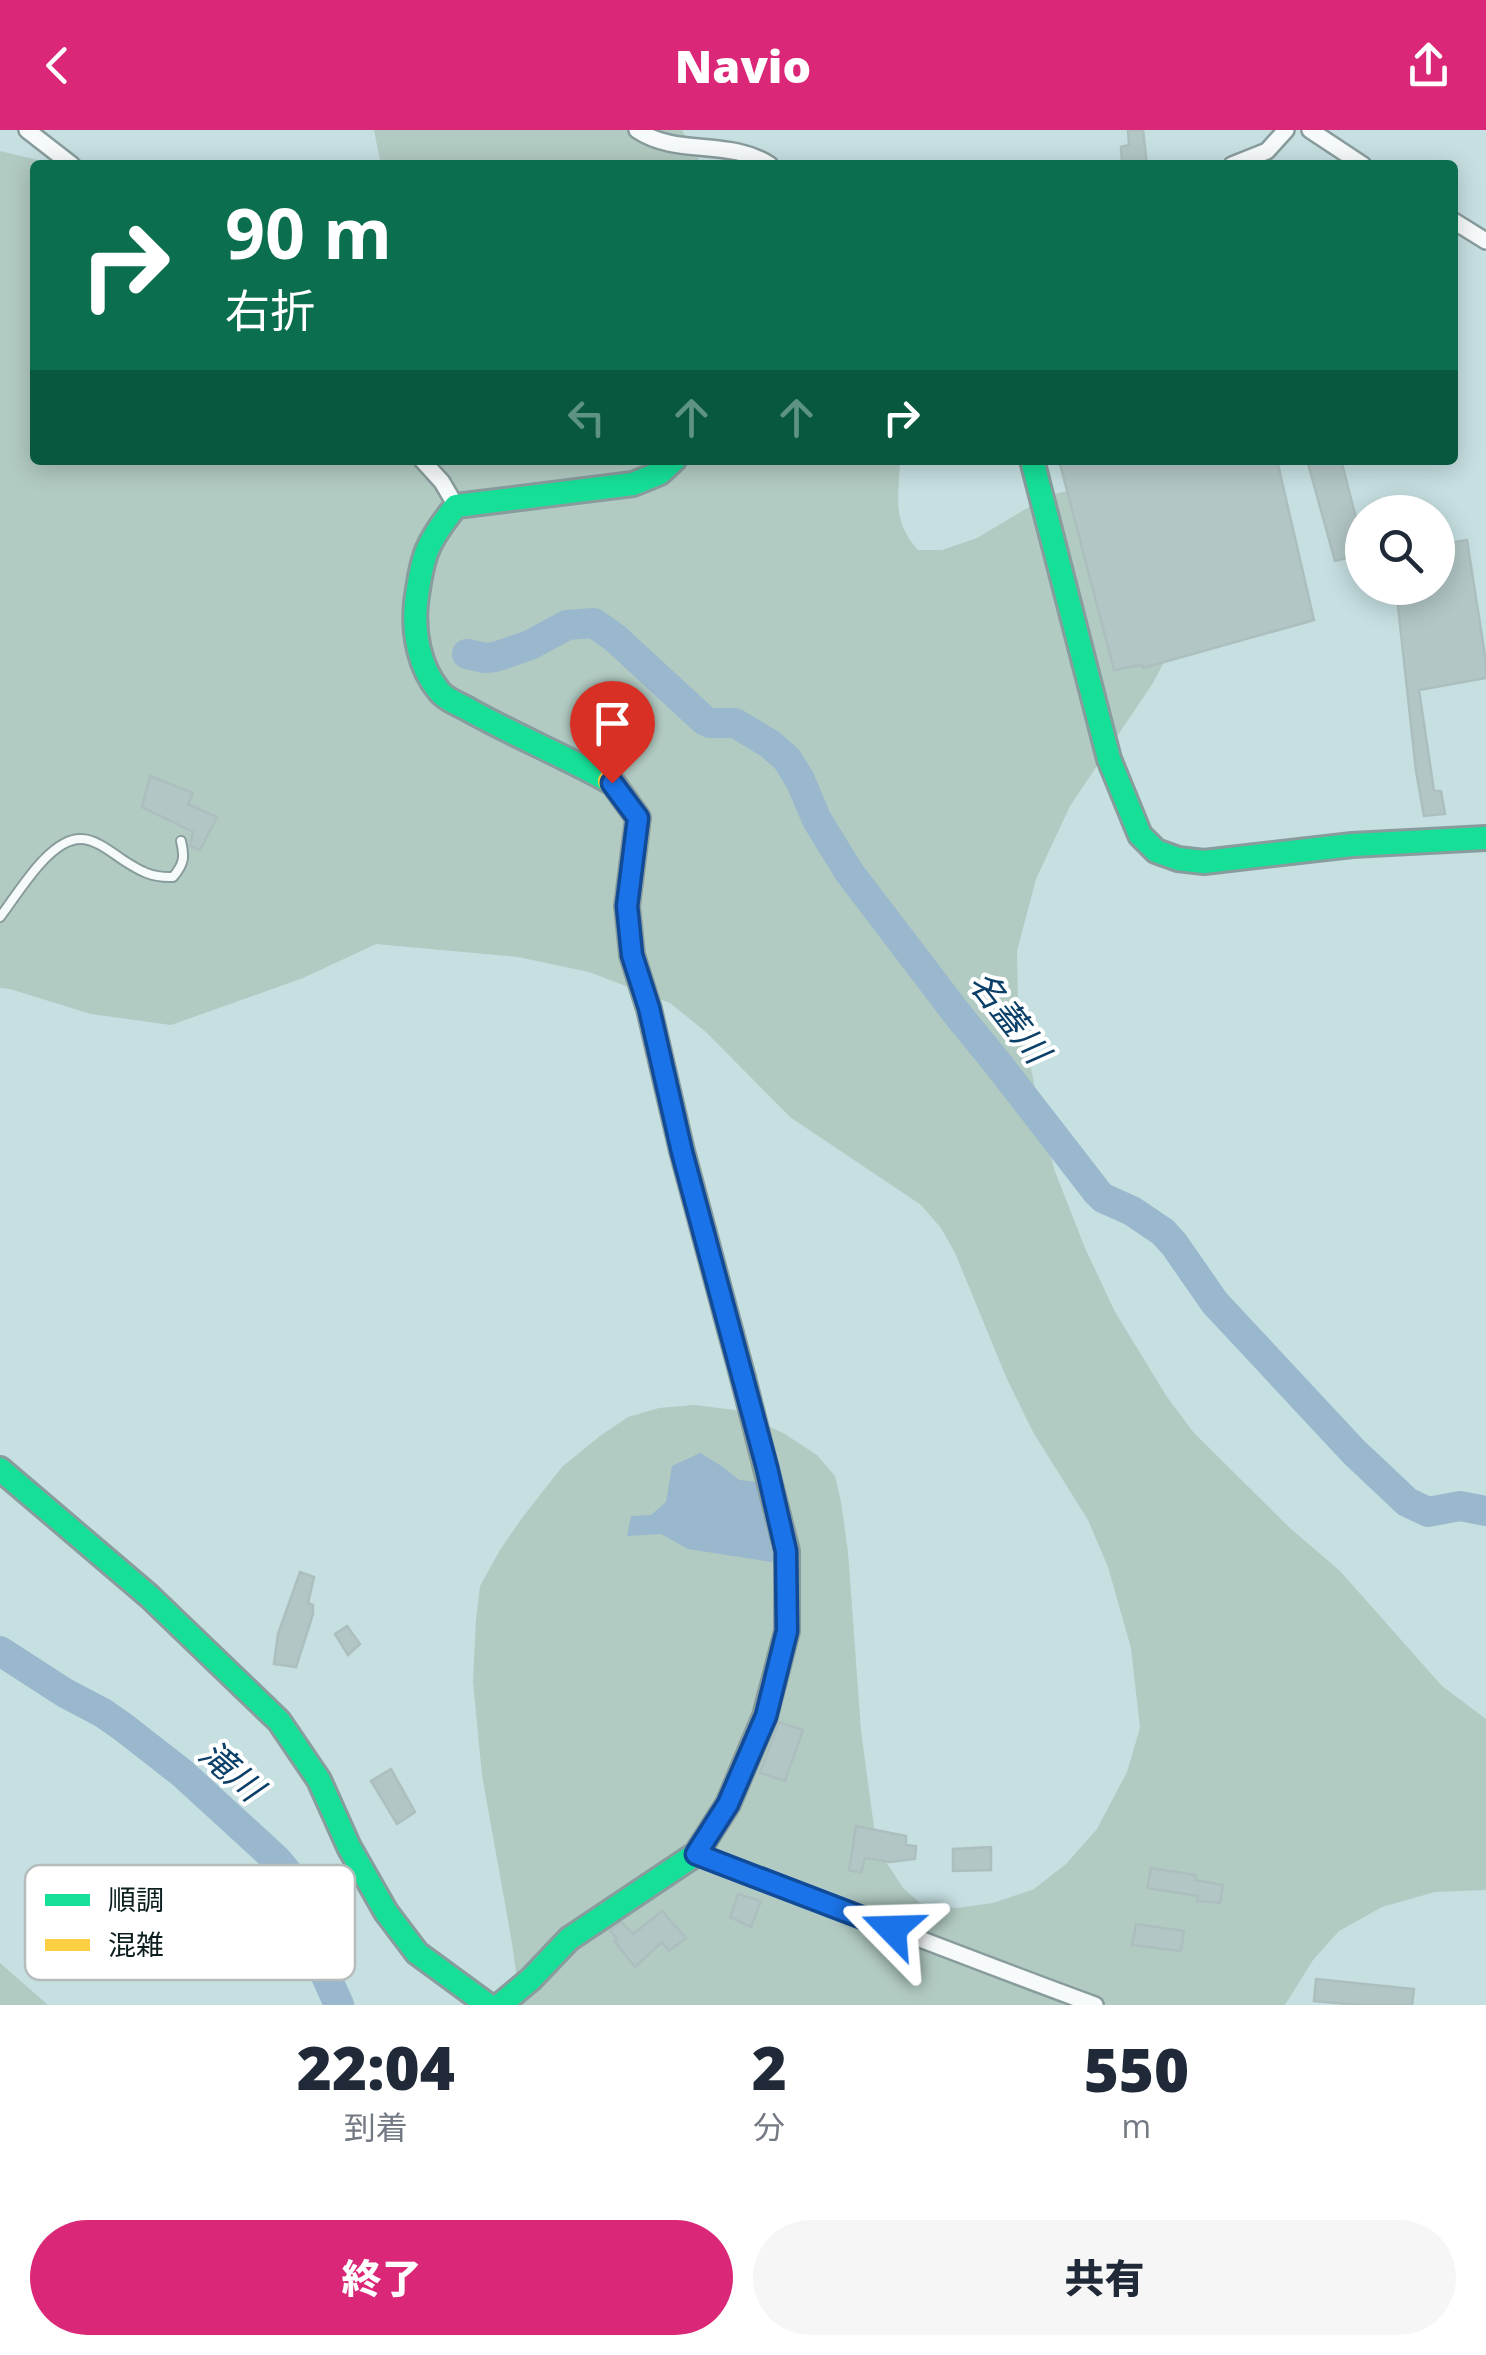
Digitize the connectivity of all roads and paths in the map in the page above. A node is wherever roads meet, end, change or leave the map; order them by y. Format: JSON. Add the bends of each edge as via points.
{"nodes":[{"id":1,"x":27,"y":130,"type":"edge"},
{"id":2,"x":636,"y":130,"type":"edge"},
{"id":3,"x":1286,"y":130,"type":"edge"},
{"id":4,"x":1310,"y":130,"type":"edge"},
{"id":5,"x":66,"y":160,"type":"edge"},
{"id":6,"x":757,"y":160,"type":"edge"},
{"id":7,"x":1244,"y":160,"type":"edge"},
{"id":8,"x":1355,"y":160,"type":"edge"},
{"id":9,"x":1458,"y":224,"type":"edge"},
{"id":10,"x":1486,"y":240,"type":"edge"},
{"id":11,"x":427,"y":465,"type":"edge"},
{"id":12,"x":669,"y":465,"type":"edge"},
{"id":13,"x":1033,"y":465,"type":"edge"},
{"id":14,"x":456,"y":506,"type":"junction"},
{"id":15,"x":1486,"y":838,"type":"edge"},
{"id":16,"x":181,"y":841,"type":"dead end"},
{"id":17,"x":0,"y":917,"type":"edge"},
{"id":18,"x":0,"y":1469,"type":"edge"},
{"id":19,"x":696,"y":1854,"type":"junction"},
{"id":20,"x":488,"y":2005,"type":"edge"},
{"id":21,"x":500,"y":2005,"type":"edge"},
{"id":22,"x":1095,"y":2005,"type":"edge"}],
"edges":[{"from":1,"to":5,"type":"street"},
{"from":2,"to":6,"type":"street","via":[[673,146],[732,150]]},
{"from":3,"to":7,"type":"street","via":[[1267,151]]},
{"from":4,"to":8,"type":"street"},
{"from":9,"to":10,"type":"street"},
{"from":11,"to":14,"type":"street"},
{"from":12,"to":14,"type":"street","via":[[633,484]]},
{"from":13,"to":15,"type":"street","via":[[1108,759],[1140,835],[1156,851],[1204,862]]},
{"from":14,"to":19,"type":"street","via":[[421,564],[415,616],[422,666],[441,694],[612,783],[638,818],[627,906],[632,955],[786,1551],[787,1631],[766,1716],[728,1804]]},
{"from":16,"to":17,"type":"lane","via":[[181,868],[160,878],[100,844],[80,839],[57,846]]},
{"from":18,"to":20,"type":"street","via":[[149,1596],[279,1721],[416,1953]]},
{"from":19,"to":21,"type":"street","via":[[569,1939]]},
{"from":19,"to":22,"type":"street"}]}
